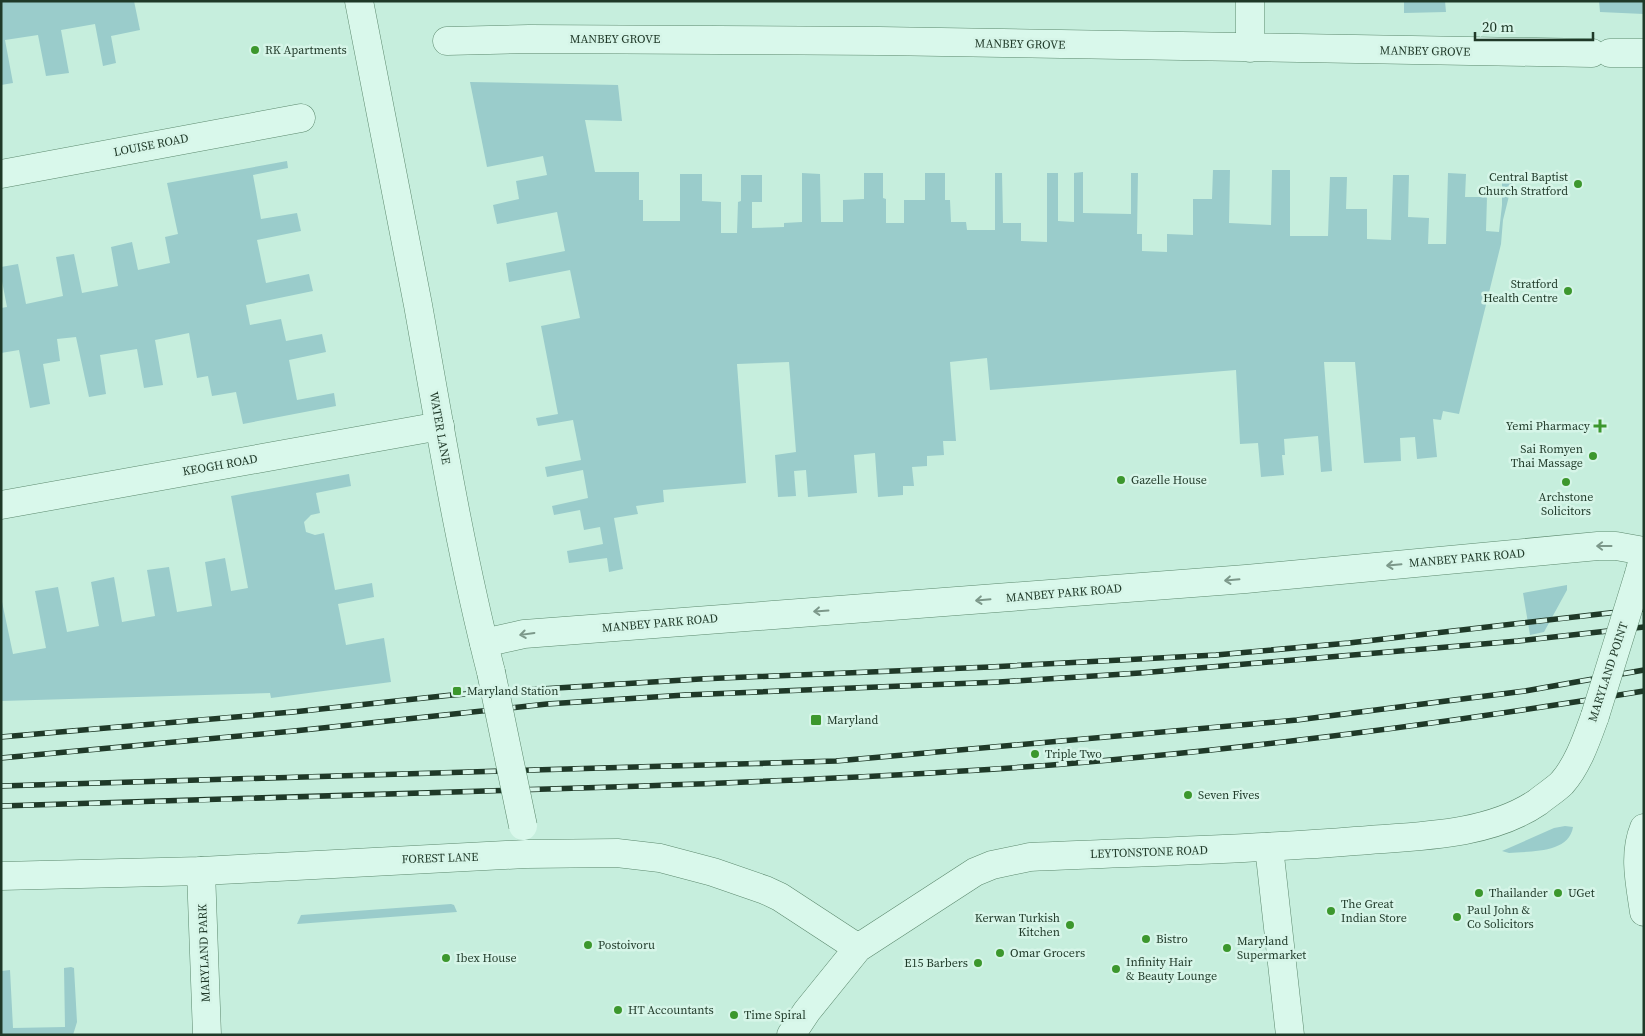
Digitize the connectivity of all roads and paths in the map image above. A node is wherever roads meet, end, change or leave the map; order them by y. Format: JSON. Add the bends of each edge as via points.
{"nodes":[{"id":1,"x":359,"y":1,"type":"edge"},
{"id":2,"x":1250,"y":1,"type":"edge"},
{"id":3,"x":448,"y":40,"type":"dead end"},
{"id":4,"x":1250,"y":48,"type":"junction"},
{"id":5,"x":1644,"y":53,"type":"edge"},
{"id":6,"x":301,"y":118,"type":"dead end"},
{"id":7,"x":1,"y":174,"type":"edge"},
{"id":8,"x":440,"y":426,"type":"junction"},
{"id":9,"x":1,"y":505,"type":"edge"},
{"id":10,"x":1642,"y":560,"type":"edge"},
{"id":11,"x":484,"y":643,"type":"junction"},
{"id":12,"x":1561,"y":784,"type":"joint"},
{"id":13,"x":1644,"y":828,"type":"edge"},
{"id":14,"x":1269,"y":847,"type":"junction"},
{"id":15,"x":526,"y":854,"type":"junction"},
{"id":16,"x":201,"y":870,"type":"junction"},
{"id":17,"x":1,"y":876,"type":"edge"},
{"id":18,"x":1644,"y":912,"type":"edge"},
{"id":19,"x":858,"y":948,"type":"junction"},
{"id":20,"x":207,"y":1035,"type":"edge"},
{"id":21,"x":791,"y":1035,"type":"edge"},
{"id":22,"x":1290,"y":1035,"type":"edge"}],
"edges":[{"from":1,"to":8,"type":"street","name":"WATER LANE"},
{"from":2,"to":4,"type":"street"},
{"from":3,"to":4,"type":"street","name":"MANBEY GROVE","via":[[880,41]]},
{"from":4,"to":5,"type":"street","name":"MANBEY GROVE"},
{"from":6,"to":7,"type":"street","name":"LOUISE ROAD"},
{"from":8,"to":9,"type":"street","name":"KEOGH ROAD"},
{"from":8,"to":11,"type":"street","name":"WATER LANE","via":[[465,566]]},
{"from":10,"to":11,"type":"street","name":"MANBEY PARK ROAD","one_way":true,"via":[[1616,546],[1598,546],[1246,579],[524,634]]},
{"from":10,"to":12,"type":"street","name":"MARYLAND POINT","bridge":true,"via":[[1595,716],[1572,769]]},
{"from":11,"to":15,"type":"street","name":"WATER LANE","bridge":true,"via":[[523,826]]},
{"from":12,"to":14,"type":"street","name":"LEYTONSTONE ROAD","via":[[1536,803],[1483,825],[1427,836]]},
{"from":13,"to":18,"type":"street","via":[[1638,845]]},
{"from":14,"to":19,"type":"street","name":"LEYTONSTONE ROAD","via":[[1030,857],[992,865],[974,872]]},
{"from":14,"to":22,"type":"street"},
{"from":15,"to":16,"type":"street","name":"FOREST LANE"},
{"from":15,"to":19,"type":"street","name":"FOREST LANE","via":[[617,853],[660,858],[713,872],[780,897]]},
{"from":16,"to":17,"type":"street","name":"FOREST LANE"},
{"from":16,"to":20,"type":"street","name":"MARYLAND PARK"},
{"from":19,"to":21,"type":"street","name":"LEYTONSTONE ROAD"}]}
